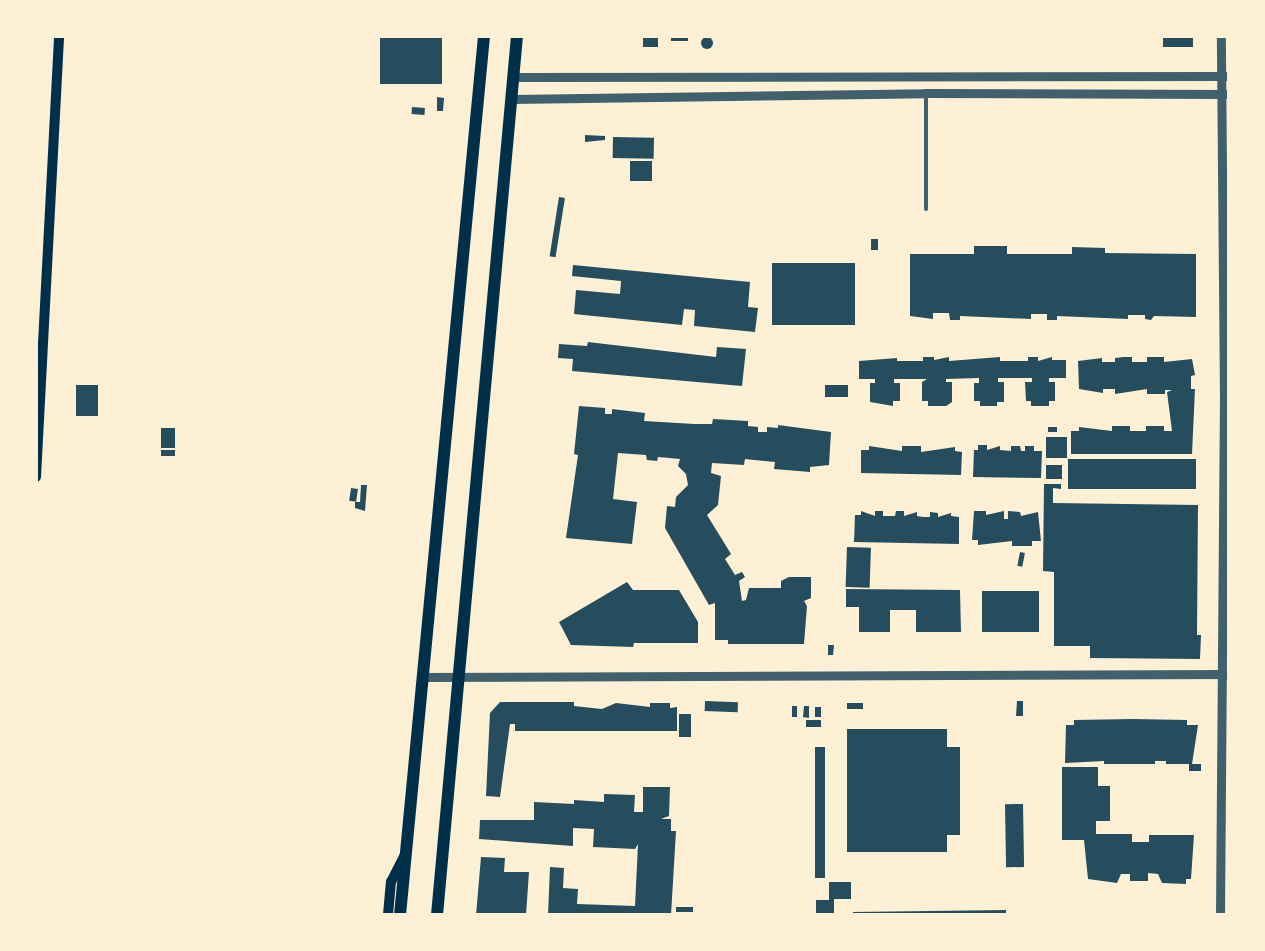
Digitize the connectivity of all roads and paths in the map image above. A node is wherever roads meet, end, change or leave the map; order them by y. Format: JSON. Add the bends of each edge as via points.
{"nodes":[{"id":1,"x":59,"y":36,"type":"edge"},
{"id":2,"x":484,"y":36,"type":"edge"},
{"id":3,"x":517,"y":36,"type":"edge"},
{"id":4,"x":1221,"y":36,"type":"edge"},
{"id":5,"x":1225,"y":76,"type":"edge"},
{"id":6,"x":514,"y":77,"type":"junction"},
{"id":7,"x":926,"y":93,"type":"junction"},
{"id":8,"x":1225,"y":94,"type":"edge"},
{"id":9,"x":512,"y":99,"type":"junction"},
{"id":10,"x":926,"y":209,"type":"dead end"},
{"id":11,"x":36,"y":477,"type":"edge"},
{"id":12,"x":1224,"y":674,"type":"edge"},
{"id":13,"x":421,"y":677,"type":"junction"},
{"id":14,"x":456,"y":679,"type":"junction"},
{"id":15,"x":405,"y":855,"type":"junction"},
{"id":16,"x":388,"y":915,"type":"edge"},
{"id":17,"x":400,"y":915,"type":"edge"},
{"id":18,"x":437,"y":915,"type":"edge"},
{"id":19,"x":1220,"y":915,"type":"edge"}],
"edges":[{"from":1,"to":11,"type":"main road"},
{"from":2,"to":13,"type":"main road"},
{"from":3,"to":6,"type":"main road"},
{"from":4,"to":5,"type":"street"},
{"from":5,"to":6,"type":"street"},
{"from":5,"to":8,"type":"street"},
{"from":6,"to":9,"type":"main road"},
{"from":7,"to":8,"type":"street"},
{"from":7,"to":9,"type":"street"},
{"from":7,"to":10,"type":"lane"},
{"from":8,"to":12,"type":"street"},
{"from":9,"to":14,"type":"main road"},
{"from":12,"to":14,"type":"street"},
{"from":12,"to":19,"type":"street"},
{"from":13,"to":14,"type":"street"},
{"from":13,"to":15,"type":"main road"},
{"from":14,"to":18,"type":"main road"},
{"from":15,"to":16,"type":"main road","via":[[391,882]]},
{"from":15,"to":17,"type":"main road"}]}
